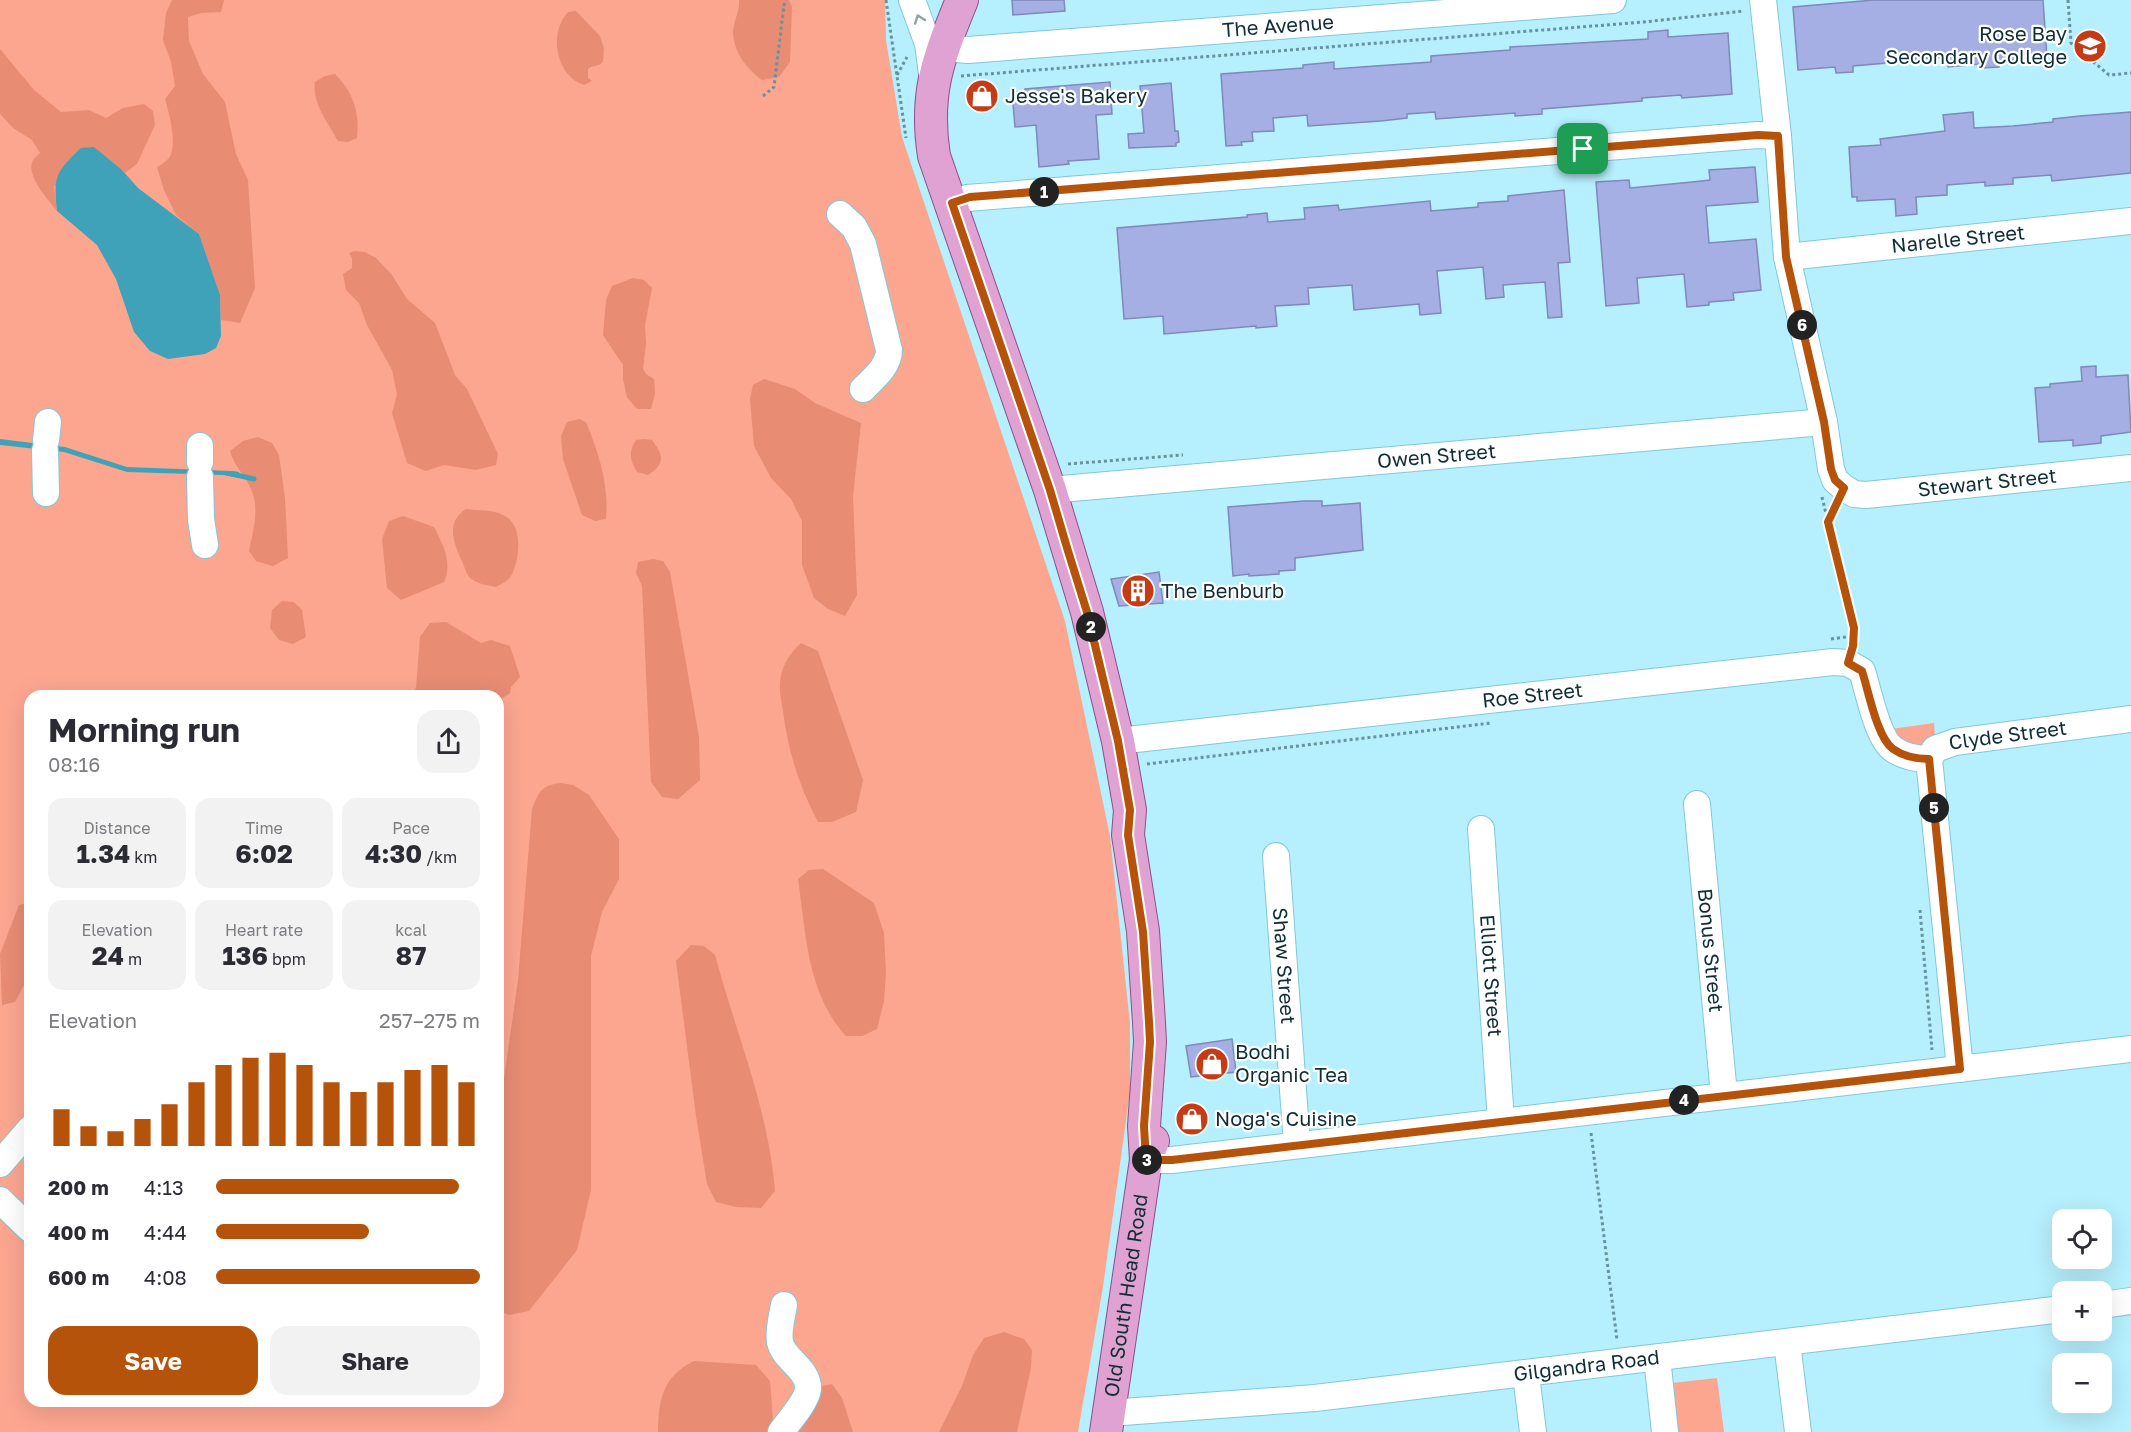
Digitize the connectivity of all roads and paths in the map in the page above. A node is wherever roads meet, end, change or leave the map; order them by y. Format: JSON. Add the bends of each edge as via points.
{"nodes":[{"id":1,"x":786,"y":0,"type":"edge"},
{"id":2,"x":886,"y":0,"type":"edge"},
{"id":3,"x":912,"y":0,"type":"edge"},
{"id":4,"x":962,"y":0,"type":"edge"},
{"id":5,"x":1613,"y":0,"type":"edge"},
{"id":6,"x":2068,"y":0,"type":"edge"},
{"id":7,"x":1754,"y":6,"type":"edge"},
{"id":8,"x":943,"y":48,"type":"junction"},
{"id":9,"x":2131,"y":73,"type":"edge"},
{"id":10,"x":947,"y":78,"type":"junction"},
{"id":11,"x":763,"y":96,"type":"dead end"},
{"id":12,"x":1778,"y":136,"type":"junction"},
{"id":13,"x":908,"y":146,"type":"dead end"},
{"id":14,"x":952,"y":203,"type":"junction"},
{"id":15,"x":840,"y":213,"type":"dead end"},
{"id":16,"x":2131,"y":221,"type":"edge"},
{"id":17,"x":1786,"y":257,"type":"junction"},
{"id":18,"x":863,"y":388,"type":"dead end"},
{"id":19,"x":1824,"y":422,"type":"junction"},
{"id":20,"x":46,"y":438,"type":"dead end"},
{"id":21,"x":200,"y":462,"type":"dead end"},
{"id":22,"x":2131,"y":468,"type":"edge"},
{"id":23,"x":1844,"y":488,"type":"junction"},
{"id":24,"x":1050,"y":490,"type":"junction"},
{"id":25,"x":46,"y":493,"type":"dead end"},
{"id":26,"x":205,"y":545,"type":"dead end"},
{"id":27,"x":1841,"y":663,"type":"junction"},
{"id":28,"x":2131,"y":719,"type":"edge"},
{"id":29,"x":1500,"y":722,"type":"dead end"},
{"id":30,"x":1118,"y":741,"type":"junction"},
{"id":31,"x":1929,"y":759,"type":"junction"},
{"id":32,"x":1147,"y":764,"type":"dead end"},
{"id":33,"x":1697,"y":804,"type":"dead end"},
{"id":34,"x":1481,"y":829,"type":"dead end"},
{"id":35,"x":1276,"y":856,"type":"dead end"},
{"id":36,"x":1920,"y":900,"type":"dead end"},
{"id":37,"x":2131,"y":1048,"type":"edge"},
{"id":38,"x":1932,"y":1050,"type":"dead end"},
{"id":39,"x":1960,"y":1069,"type":"junction"},
{"id":40,"x":1724,"y":1095,"type":"junction"},
{"id":41,"x":1588,"y":1111,"type":"junction"},
{"id":42,"x":1501,"y":1121,"type":"junction"},
{"id":43,"x":24,"y":1136,"type":"edge"},
{"id":44,"x":1297,"y":1145,"type":"junction"},
{"id":45,"x":1146,"y":1160,"type":"junction"},
{"id":46,"x":0,"y":1164,"type":"edge"},
{"id":47,"x":0,"y":1200,"type":"edge"},
{"id":48,"x":24,"y":1222,"type":"edge"},
{"id":49,"x":2131,"y":1301,"type":"edge"},
{"id":50,"x":2112,"y":1304,"type":"edge"},
{"id":51,"x":784,"y":1305,"type":"dead end"},
{"id":52,"x":2052,"y":1310,"type":"edge"},
{"id":53,"x":1787,"y":1343,"type":"junction"},
{"id":54,"x":1658,"y":1358,"type":"junction"},
{"id":55,"x":1620,"y":1363,"type":"junction"},
{"id":56,"x":1526,"y":1375,"type":"junction"},
{"id":57,"x":1108,"y":1422,"type":"edge"},
{"id":58,"x":781,"y":1432,"type":"edge"},
{"id":59,"x":1533,"y":1432,"type":"edge"},
{"id":60,"x":1665,"y":1432,"type":"edge"},
{"id":61,"x":1798,"y":1432,"type":"edge"}],
"edges":[{"from":1,"to":11,"type":"path","via":[[774,87]]},
{"from":2,"to":13,"type":"path"},
{"from":10,"to":3,"type":"street","one_way":true,"via":[[928,44]]},
{"from":4,"to":8,"type":"main road","name":"Old South Head Road"},
{"from":5,"to":8,"type":"street","name":"The Avenue","via":[[968,50]]},
{"from":6,"to":9,"type":"path","via":[[2071,43],[2109,75]]},
{"from":7,"to":10,"type":"path","via":[[1644,22]]},
{"from":7,"to":12,"type":"street"},
{"from":8,"to":10,"type":"main road","name":"Old South Head Road"},
{"from":10,"to":14,"type":"main road","name":"Old South Head Road","via":[[930,116],[934,156]]},
{"from":12,"to":14,"type":"street","via":[[970,197]]},
{"from":12,"to":17,"type":"street"},
{"from":14,"to":24,"type":"main road","name":"Old South Head Road"},
{"from":15,"to":18,"type":"street","via":[[863,244],[889,350],[885,365]]},
{"from":16,"to":17,"type":"street","name":"Narelle Street"},
{"from":17,"to":19,"type":"street"},
{"from":19,"to":23,"type":"street","via":[[1831,469]]},
{"from":19,"to":24,"type":"street","name":"Owen Street"},
{"from":20,"to":25,"type":"street"},
{"from":21,"to":26,"type":"street"},
{"from":22,"to":23,"type":"street","name":"Stewart Street","via":[[1866,495]]},
{"from":23,"to":27,"type":"path","via":[[1828,522],[1854,628],[1853,646]]},
{"from":24,"to":30,"type":"main road","name":"Old South Head Road","via":[[1087,612]]},
{"from":27,"to":30,"type":"street","name":"Roe Street"},
{"from":27,"to":31,"type":"street","name":"Clyde Street","via":[[1862,671],[1879,725],[1893,748],[1918,759]]},
{"from":28,"to":31,"type":"street","name":"Clyde Street","via":[[1955,742],[1935,749]]},
{"from":29,"to":32,"type":"path"},
{"from":30,"to":45,"type":"main road","name":"Old South Head Road","via":[[1143,932],[1150,1042],[1144,1126]]},
{"from":31,"to":39,"type":"street"},
{"from":33,"to":40,"type":"street","name":"Bonus Street"},
{"from":34,"to":42,"type":"street","name":"Elliott Street"},
{"from":35,"to":44,"type":"street","name":"Shaw Street"},
{"from":36,"to":38,"type":"path"},
{"from":37,"to":39,"type":"street"},
{"from":39,"to":40,"type":"street"},
{"from":40,"to":41,"type":"street"},
{"from":41,"to":42,"type":"street"},
{"from":41,"to":55,"type":"path"},
{"from":42,"to":44,"type":"street"},
{"from":43,"to":46,"type":"street"},
{"from":44,"to":45,"type":"street"},
{"from":45,"to":57,"type":"main road","name":"Old South Head Road"},
{"from":47,"to":48,"type":"street"},
{"from":49,"to":50,"type":"street"},
{"from":51,"to":58,"type":"street","via":[[781,1344],[806,1379],[808,1389]]},
{"from":52,"to":53,"type":"street","name":"Gilgandra Road"},
{"from":53,"to":54,"type":"street","name":"Gilgandra Road"},
{"from":53,"to":61,"type":"street"},
{"from":54,"to":55,"type":"street","name":"Gilgandra Road"},
{"from":54,"to":60,"type":"street"},
{"from":55,"to":56,"type":"street","name":"Gilgandra Road"},
{"from":56,"to":57,"type":"street","name":"Gilgandra Road"},
{"from":56,"to":59,"type":"street"}]}
